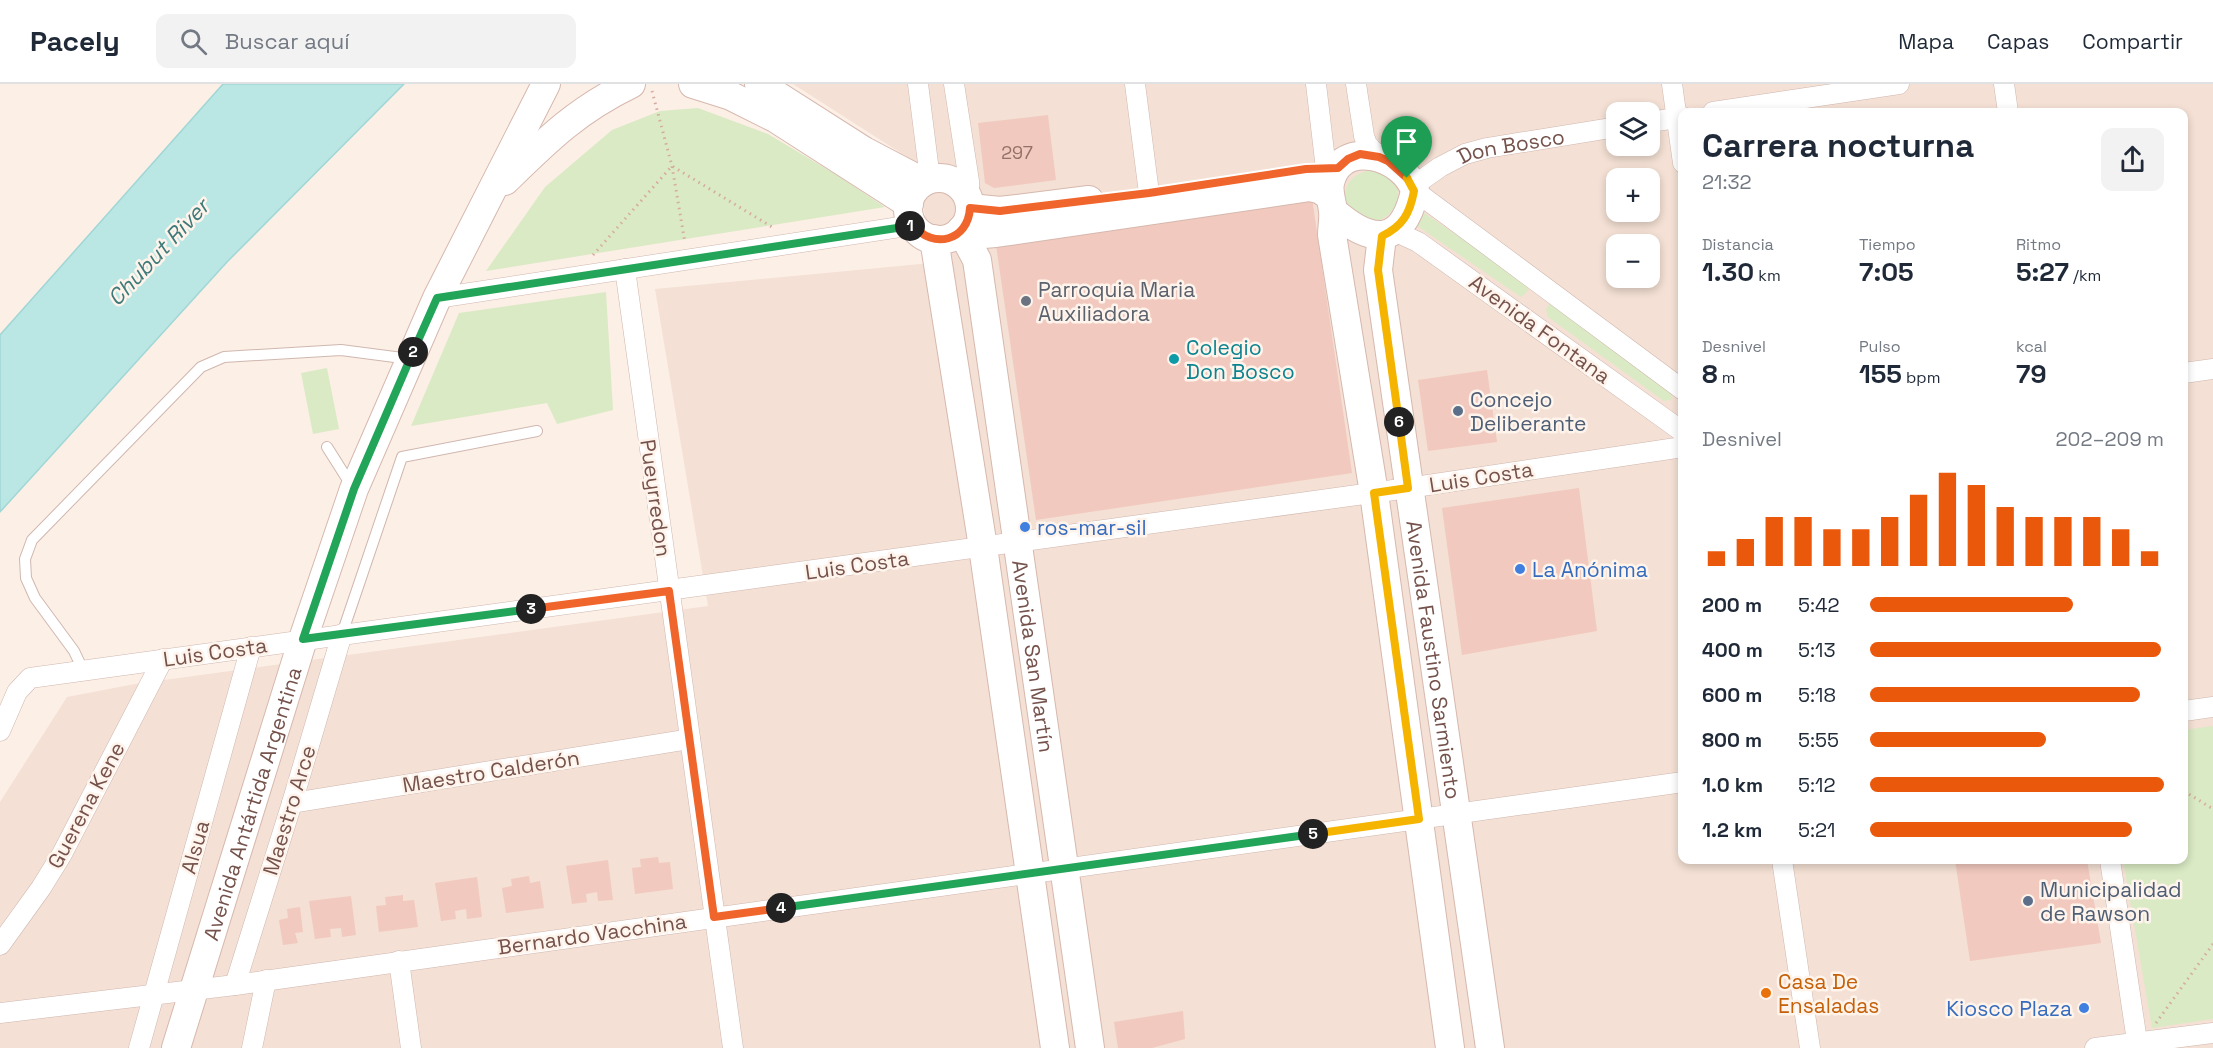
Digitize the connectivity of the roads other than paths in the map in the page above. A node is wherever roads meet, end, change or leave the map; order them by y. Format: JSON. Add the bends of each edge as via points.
{"nodes":[{"id":1,"x":546,"y":84,"type":"edge"},
{"id":2,"x":631,"y":84,"type":"edge"},
{"id":3,"x":693,"y":84,"type":"edge"},
{"id":4,"x":759,"y":84,"type":"edge"},
{"id":5,"x":918,"y":84,"type":"edge"},
{"id":6,"x":954,"y":84,"type":"edge"},
{"id":7,"x":1135,"y":84,"type":"edge"},
{"id":8,"x":1316,"y":84,"type":"edge"},
{"id":9,"x":1356,"y":84,"type":"edge"},
{"id":10,"x":1672,"y":84,"type":"edge"},
{"id":11,"x":1899,"y":84,"type":"edge"},
{"id":12,"x":2004,"y":84,"type":"edge"},
{"id":13,"x":1740,"y":108,"type":"edge"},
{"id":14,"x":2007,"y":108,"type":"edge"},
{"id":15,"x":1678,"y":110,"type":"edge"},
{"id":16,"x":1678,"y":118,"type":"edge"},
{"id":17,"x":1660,"y":121,"type":"edge"},
{"id":18,"x":1606,"y":130,"type":"edge"},
{"id":19,"x":1379,"y":157,"type":"junction"},
{"id":20,"x":1331,"y":185,"type":"junction"},
{"id":21,"x":1414,"y":188,"type":"junction"},
{"id":22,"x":1149,"y":193,"type":"junction"},
{"id":23,"x":488,"y":197,"type":"junction"},
{"id":24,"x":922,"y":206,"type":"junction"},
{"id":25,"x":966,"y":217,"type":"junction"},
{"id":26,"x":1388,"y":233,"type":"junction"},
{"id":27,"x":624,"y":269,"type":"junction"},
{"id":28,"x":437,"y":298,"type":"junction"},
{"id":29,"x":410,"y":359,"type":"junction"},
{"id":30,"x":2213,"y":369,"type":"edge"},
{"id":31,"x":2188,"y":372,"type":"edge"},
{"id":32,"x":1678,"y":386,"type":"edge"},
{"id":33,"x":1678,"y":428,"type":"edge"},
{"id":34,"x":537,"y":431,"type":"dead end"},
{"id":35,"x":327,"y":447,"type":"dead end"},
{"id":36,"x":1678,"y":448,"type":"edge"},
{"id":37,"x":1408,"y":488,"type":"junction"},
{"id":38,"x":354,"y":489,"type":"junction"},
{"id":39,"x":1374,"y":493,"type":"junction"},
{"id":40,"x":1018,"y":542,"type":"junction"},
{"id":41,"x":983,"y":547,"type":"junction"},
{"id":42,"x":669,"y":591,"type":"junction"},
{"id":43,"x":342,"y":634,"type":"junction"},
{"id":44,"x":303,"y":639,"type":"junction"},
{"id":45,"x":251,"y":646,"type":"junction"},
{"id":46,"x":163,"y":659,"type":"junction"},
{"id":47,"x":83,"y":670,"type":"junction"},
{"id":48,"x":2213,"y":707,"type":"edge"},
{"id":49,"x":2188,"y":710,"type":"edge"},
{"id":50,"x":0,"y":731,"type":"edge"},
{"id":51,"x":690,"y":739,"type":"junction"},
{"id":52,"x":1678,"y":783,"type":"edge"},
{"id":53,"x":292,"y":802,"type":"junction"},
{"id":54,"x":1456,"y":814,"type":"junction"},
{"id":55,"x":1419,"y":819,"type":"junction"},
{"id":56,"x":1783,"y":864,"type":"edge"},
{"id":57,"x":2111,"y":864,"type":"edge"},
{"id":58,"x":1065,"y":868,"type":"junction"},
{"id":59,"x":1030,"y":873,"type":"junction"},
{"id":60,"x":714,"y":917,"type":"junction"},
{"id":61,"x":0,"y":945,"type":"edge"},
{"id":62,"x":399,"y":961,"type":"junction"},
{"id":63,"x":266,"y":980,"type":"junction"},
{"id":64,"x":235,"y":985,"type":"junction"},
{"id":65,"x":192,"y":990,"type":"junction"},
{"id":66,"x":154,"y":995,"type":"junction"},
{"id":67,"x":0,"y":1013,"type":"edge"},
{"id":68,"x":2213,"y":1033,"type":"edge"},
{"id":69,"x":2138,"y":1045,"type":"edge"},
{"id":70,"x":139,"y":1048,"type":"edge"},
{"id":71,"x":176,"y":1048,"type":"edge"},
{"id":72,"x":252,"y":1048,"type":"edge"},
{"id":73,"x":411,"y":1048,"type":"edge"},
{"id":74,"x":733,"y":1048,"type":"edge"},
{"id":75,"x":1054,"y":1048,"type":"edge"},
{"id":76,"x":1090,"y":1048,"type":"edge"},
{"id":77,"x":1450,"y":1048,"type":"edge"},
{"id":78,"x":1490,"y":1048,"type":"edge"},
{"id":79,"x":1810,"y":1048,"type":"edge"},
{"id":80,"x":2095,"y":1048,"type":"edge"}],
"edges":[{"from":1,"to":23,"type":"main road","name":"Avenida Antártida Argentina"},
{"from":2,"to":23,"type":"main road","name":"Avenida Antártida Argentina","via":[[579,114],[551,136]]},
{"from":3,"to":24,"type":"main road","via":[[731,96],[775,118]]},
{"from":4,"to":24,"type":"main road","via":[[864,151]]},
{"from":5,"to":24,"type":"street","name":"Avenida San Martín"},
{"from":6,"to":25,"type":"street","name":"Avenida San Martín","via":[[969,181]]},
{"from":7,"to":22,"type":"street"},
{"from":8,"to":20,"type":"street","name":"Avenida Faustino Sarmiento"},
{"from":9,"to":19,"type":"street","via":[[1364,136]]},
{"from":10,"to":15,"type":"street"},
{"from":11,"to":13,"type":"street"},
{"from":12,"to":14,"type":"street"},
{"from":16,"to":17,"type":"street"},
{"from":18,"to":21,"type":"street","name":"Don Bosco","via":[[1465,154]]},
{"from":19,"to":20,"type":"main road","via":[[1360,154],[1348,159]]},
{"from":19,"to":21,"type":"main road","via":[[1398,169]]},
{"from":20,"to":22,"type":"main road","via":[[1306,169]]},
{"from":20,"to":25,"type":"main road","via":[[996,233],[983,234]]},
{"from":20,"to":26,"type":"main road","via":[[1346,223],[1359,230]]},
{"from":20,"to":39,"type":"main road","name":"Avenida Faustino Sarmiento","via":[[1332,234]]},
{"from":21,"to":26,"type":"main road","name":"Avenida Faustino Sarmiento","via":[[1409,213]]},
{"from":21,"to":32,"type":"street","name":"Avenida Fontana"},
{"from":22,"to":25,"type":"main road"},
{"from":23,"to":28,"type":"main road","name":"Avenida Antártida Argentina"},
{"from":24,"to":25,"type":"main road","via":[[952,237]]},
{"from":24,"to":25,"type":"main road","name":"Avenida San Martín","via":[[939,178],[956,183],[966,195]]},
{"from":24,"to":27,"type":"street","via":[[799,244]]},
{"from":24,"to":41,"type":"main road","name":"Avenida San Martín"},
{"from":25,"to":40,"type":"main road","name":"Avenida San Martín","via":[[977,260]]},
{"from":26,"to":33,"type":"street","name":"Avenida Fontana","via":[[1418,242]]},
{"from":26,"to":37,"type":"main road","name":"Avenida Faustino Sarmiento","via":[[1378,270]]},
{"from":27,"to":28,"type":"street"},
{"from":27,"to":42,"type":"street","name":"Pueyrredon"},
{"from":28,"to":29,"type":"main road","name":"Avenida Antártida Argentina"},
{"from":29,"to":38,"type":"main road","name":"Avenida Antártida Argentina"},
{"from":29,"to":47,"type":"lane","via":[[341,350],[224,357],[201,367],[32,540],[25,559],[26,578],[34,598],[74,651]]},
{"from":30,"to":31,"type":"street"},
{"from":34,"to":43,"type":"lane","via":[[402,458]]},
{"from":35,"to":38,"type":"lane"},
{"from":36,"to":37,"type":"street","name":"Luis Costa"},
{"from":37,"to":39,"type":"street","name":"Luis Costa"},
{"from":37,"to":54,"type":"main road","name":"Avenida Faustino Sarmiento"},
{"from":38,"to":44,"type":"main road","name":"Avenida Antártida Argentina"},
{"from":39,"to":40,"type":"street","name":"Luis Costa"},
{"from":39,"to":55,"type":"main road","name":"Avenida Faustino Sarmiento"},
{"from":40,"to":41,"type":"street","name":"Luis Costa"},
{"from":40,"to":58,"type":"main road","name":"Avenida San Martín"},
{"from":41,"to":42,"type":"street","name":"Luis Costa"},
{"from":41,"to":59,"type":"main road","name":"Avenida San Martín"},
{"from":42,"to":43,"type":"street","name":"Luis Costa"},
{"from":42,"to":51,"type":"street","name":"Pueyrredon"},
{"from":43,"to":44,"type":"street","name":"Luis Costa"},
{"from":43,"to":53,"type":"street","name":"Maestro Arce"},
{"from":44,"to":45,"type":"street","name":"Luis Costa"},
{"from":44,"to":65,"type":"main road","name":"Avenida Antártida Argentina"},
{"from":45,"to":46,"type":"street","name":"Luis Costa"},
{"from":45,"to":66,"type":"street","name":"Alsua"},
{"from":46,"to":47,"type":"street","name":"Luis Costa"},
{"from":46,"to":61,"type":"street","name":"Guerena Kene","via":[[62,854]]},
{"from":47,"to":50,"type":"street","name":"Luis Costa","via":[[30,678],[17,692]]},
{"from":48,"to":49,"type":"street"},
{"from":51,"to":53,"type":"street","name":"Maestro Calderón"},
{"from":51,"to":60,"type":"street","name":"Pueyrredon"},
{"from":52,"to":54,"type":"street","name":"Bernardo Vacchina"},
{"from":53,"to":64,"type":"street","name":"Maestro Arce"},
{"from":54,"to":55,"type":"street","name":"Bernardo Vacchina"},
{"from":54,"to":78,"type":"main road","name":"Avenida Faustino Sarmiento"},
{"from":55,"to":58,"type":"street","name":"Bernardo Vacchina"},
{"from":55,"to":77,"type":"main road","name":"Avenida Faustino Sarmiento"},
{"from":56,"to":79,"type":"street"},
{"from":57,"to":69,"type":"street"},
{"from":58,"to":59,"type":"street","name":"Bernardo Vacchina"},
{"from":58,"to":76,"type":"main road","name":"Avenida San Martín"},
{"from":59,"to":60,"type":"street","name":"Bernardo Vacchina"},
{"from":59,"to":75,"type":"main road","name":"Avenida San Martín"},
{"from":60,"to":62,"type":"street","name":"Bernardo Vacchina"},
{"from":60,"to":74,"type":"street","name":"Pueyrredon"},
{"from":62,"to":63,"type":"street","name":"Bernardo Vacchina"},
{"from":62,"to":73,"type":"street"},
{"from":63,"to":64,"type":"street","name":"Bernardo Vacchina"},
{"from":63,"to":72,"type":"street"},
{"from":64,"to":65,"type":"street","name":"Bernardo Vacchina"},
{"from":65,"to":66,"type":"street","name":"Bernardo Vacchina"},
{"from":65,"to":71,"type":"main road","name":"Avenida Antártida Argentina"},
{"from":66,"to":67,"type":"street","name":"Bernardo Vacchina"},
{"from":66,"to":70,"type":"street","name":"Alsua"},
{"from":68,"to":69,"type":"street"},
{"from":69,"to":80,"type":"street"}]}
